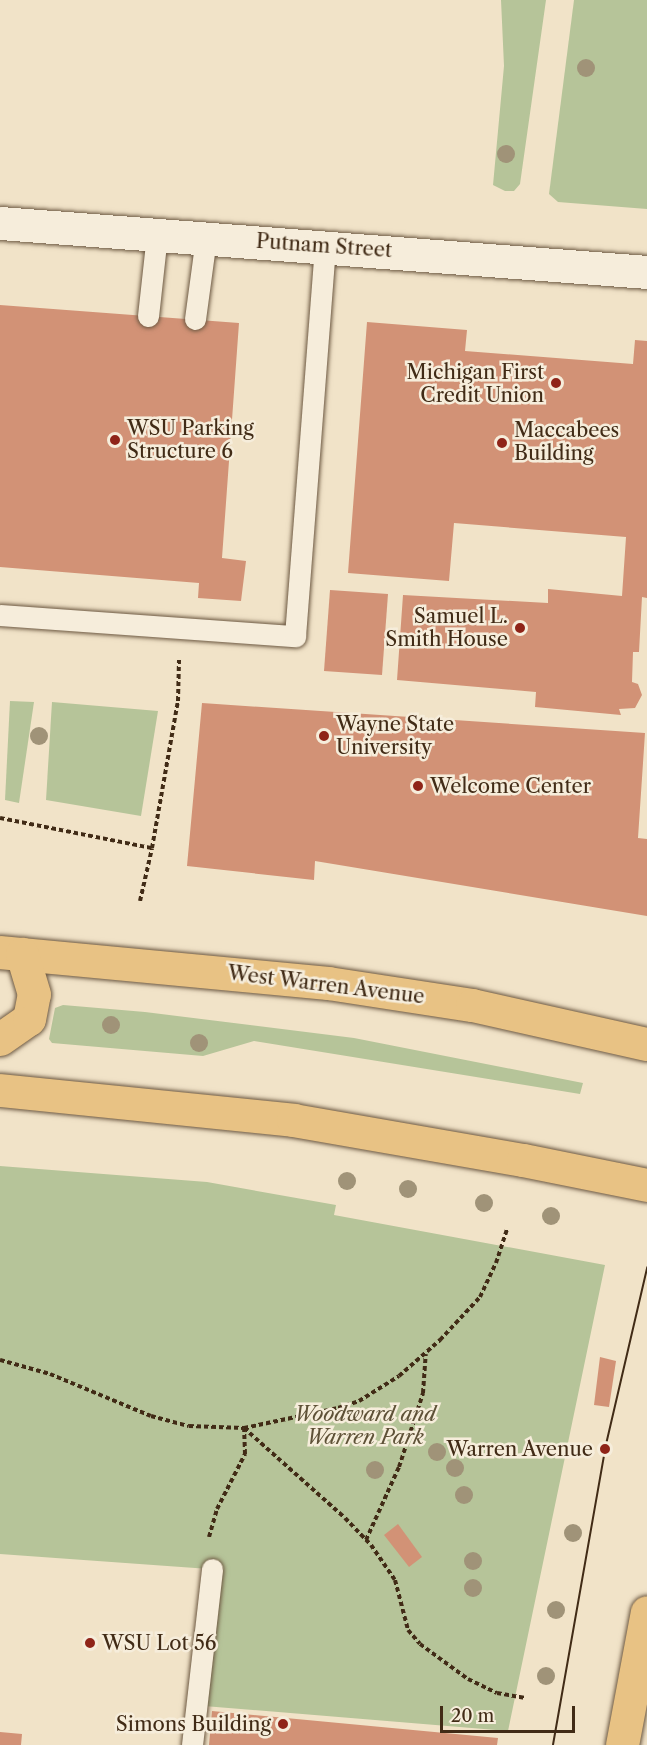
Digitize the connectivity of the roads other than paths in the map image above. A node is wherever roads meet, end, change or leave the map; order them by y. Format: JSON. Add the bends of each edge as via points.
{"nodes":[{"id":1,"x":0,"y":223,"type":"edge"},
{"id":2,"x":157,"y":234,"type":"junction"},
{"id":3,"x":206,"y":238,"type":"junction"},
{"id":4,"x":324,"y":246,"type":"junction"},
{"id":5,"x":647,"y":272,"type":"edge"},
{"id":6,"x":148,"y":316,"type":"dead end"},
{"id":7,"x":195,"y":320,"type":"dead end"},
{"id":8,"x":0,"y":615,"type":"edge"},
{"id":9,"x":11,"y":953,"type":"edge"},
{"id":10,"x":0,"y":1039,"type":"edge"},
{"id":11,"x":647,"y":1044,"type":"edge"},
{"id":12,"x":0,"y":1090,"type":"edge"},
{"id":13,"x":647,"y":1185,"type":"edge"},
{"id":14,"x":212,"y":1569,"type":"road end"},
{"id":15,"x":647,"y":1612,"type":"edge"},
{"id":16,"x":192,"y":1745,"type":"edge"},
{"id":17,"x":622,"y":1745,"type":"edge"}],
"edges":[{"from":1,"to":2,"type":"street","name":"Putnam Street"},
{"from":2,"to":3,"type":"street","name":"Putnam Street"},
{"from":2,"to":6,"type":"lane"},
{"from":3,"to":4,"type":"street","name":"Putnam Street"},
{"from":3,"to":7,"type":"lane"},
{"from":4,"to":5,"type":"street","name":"Putnam Street"},
{"from":4,"to":8,"type":"lane","via":[[295,636]]},
{"from":9,"to":10,"type":"main road","via":[[34,994],[29,1019]]},
{"from":9,"to":11,"type":"main road","name":"West Warren Avenue","via":[[328,983],[472,1005]]},
{"from":12,"to":13,"type":"main road","via":[[293,1120]]},
{"from":14,"to":16,"type":"lane"},
{"from":15,"to":17,"type":"main road"}]}
